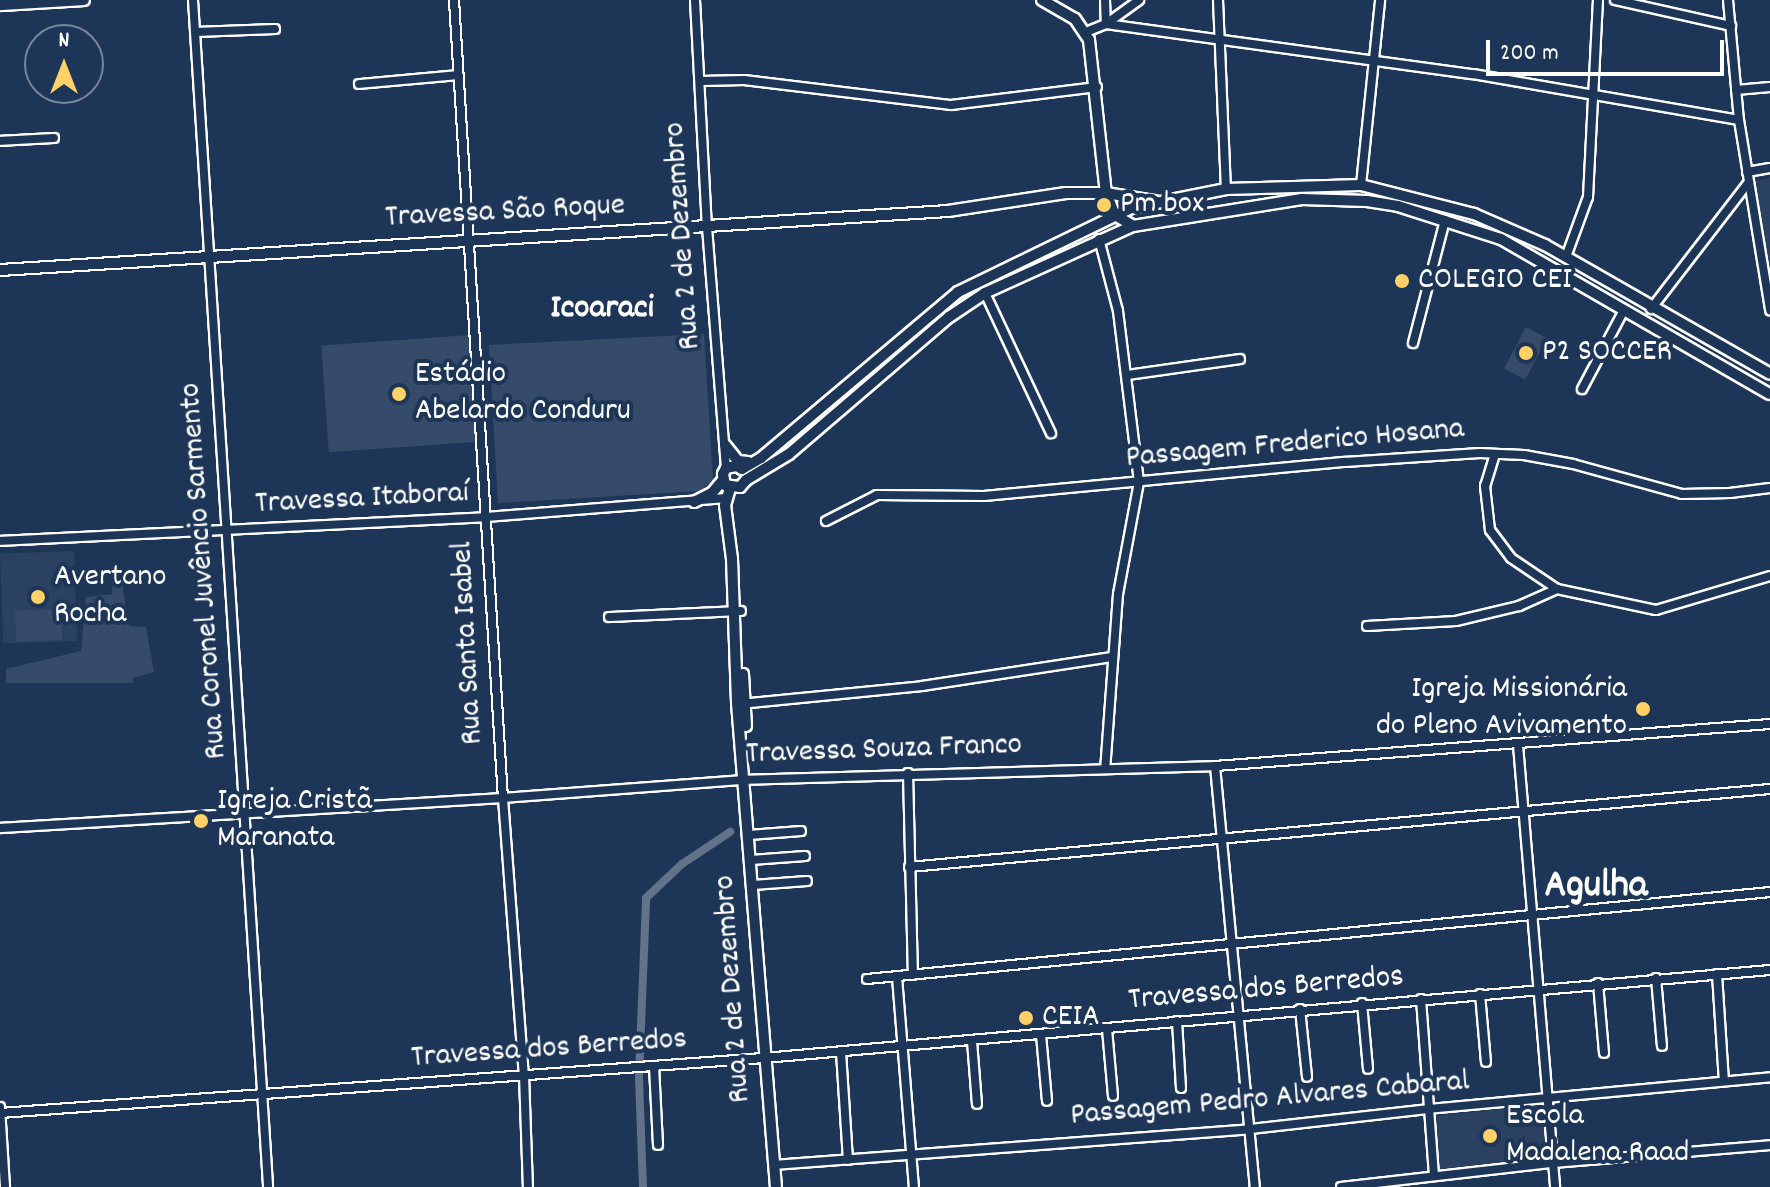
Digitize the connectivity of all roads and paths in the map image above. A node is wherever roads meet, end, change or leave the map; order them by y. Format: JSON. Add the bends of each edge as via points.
{"nodes":[{"id":1,"x":84,"y":0,"type":"edge"},
{"id":2,"x":193,"y":0,"type":"edge"},
{"id":3,"x":454,"y":0,"type":"edge"},
{"id":4,"x":695,"y":0,"type":"edge"},
{"id":5,"x":1042,"y":0,"type":"edge"},
{"id":6,"x":1105,"y":0,"type":"edge"},
{"id":7,"x":1139,"y":0,"type":"edge"},
{"id":8,"x":1218,"y":0,"type":"edge"},
{"id":9,"x":1380,"y":0,"type":"edge"},
{"id":10,"x":1598,"y":0,"type":"edge"},
{"id":11,"x":1615,"y":0,"type":"edge"},
{"id":12,"x":1728,"y":0,"type":"edge"},
{"id":13,"x":0,"y":5,"type":"edge"},
{"id":14,"x":1106,"y":24,"type":"junction"},
{"id":15,"x":1731,"y":26,"type":"junction"},
{"id":16,"x":275,"y":29,"type":"dead end"},
{"id":17,"x":195,"y":32,"type":"junction"},
{"id":18,"x":1086,"y":32,"type":"junction"},
{"id":19,"x":1220,"y":38,"type":"junction"},
{"id":20,"x":1374,"y":60,"type":"junction"},
{"id":21,"x":458,"y":75,"type":"junction"},
{"id":22,"x":701,"y":81,"type":"junction"},
{"id":23,"x":359,"y":84,"type":"dead end"},
{"id":24,"x":1097,"y":87,"type":"junction"},
{"id":25,"x":1770,"y":87,"type":"edge"},
{"id":26,"x":1736,"y":90,"type":"junction"},
{"id":27,"x":1595,"y":97,"type":"junction"},
{"id":28,"x":1739,"y":120,"type":"junction"},
{"id":29,"x":54,"y":138,"type":"dead end"},
{"id":30,"x":0,"y":141,"type":"edge"},
{"id":31,"x":1770,"y":168,"type":"edge"},
{"id":32,"x":1747,"y":172,"type":"junction"},
{"id":33,"x":1748,"y":183,"type":"junction"},
{"id":34,"x":1323,"y":185,"type":"junction"},
{"id":35,"x":1361,"y":185,"type":"junction"},
{"id":36,"x":1226,"y":189,"type":"junction"},
{"id":37,"x":1106,"y":193,"type":"junction"},
{"id":38,"x":1323,"y":200,"type":"junction"},
{"id":39,"x":1155,"y":201,"type":"junction"},
{"id":40,"x":1226,"y":209,"type":"junction"},
{"id":41,"x":1115,"y":215,"type":"junction"},
{"id":42,"x":1445,"y":220,"type":"junction"},
{"id":43,"x":1133,"y":226,"type":"junction"},
{"id":44,"x":707,"y":227,"type":"junction"},
{"id":45,"x":1508,"y":227,"type":"junction"},
{"id":46,"x":1099,"y":239,"type":"junction"},
{"id":47,"x":1501,"y":239,"type":"junction"},
{"id":48,"x":468,"y":241,"type":"junction"},
{"id":49,"x":208,"y":257,"type":"junction"},
{"id":50,"x":1566,"y":257,"type":"junction"},
{"id":51,"x":0,"y":270,"type":"edge"},
{"id":52,"x":985,"y":293,"type":"junction"},
{"id":53,"x":1651,"y":309,"type":"junction"},
{"id":54,"x":1624,"y":310,"type":"junction"},
{"id":55,"x":1770,"y":310,"type":"edge"},
{"id":56,"x":1413,"y":343,"type":"dead end"},
{"id":57,"x":1240,"y":359,"type":"dead end"},
{"id":58,"x":1770,"y":374,"type":"edge"},
{"id":59,"x":1128,"y":375,"type":"junction"},
{"id":60,"x":1582,"y":389,"type":"dead end"},
{"id":61,"x":1770,"y":394,"type":"edge"},
{"id":62,"x":1051,"y":433,"type":"dead end"},
{"id":63,"x":725,"y":445,"type":"junction"},
{"id":64,"x":1495,"y":454,"type":"junction"},
{"id":65,"x":761,"y":458,"type":"junction"},
{"id":66,"x":744,"y":474,"type":"junction"},
{"id":67,"x":1139,"y":482,"type":"junction"},
{"id":68,"x":726,"y":484,"type":"junction"},
{"id":69,"x":1770,"y":488,"type":"edge"},
{"id":70,"x":694,"y":502,"type":"junction"},
{"id":71,"x":486,"y":517,"type":"junction"},
{"id":72,"x":826,"y":521,"type":"dead end"},
{"id":73,"x":225,"y":531,"type":"junction"},
{"id":74,"x":0,"y":541,"type":"edge"},
{"id":75,"x":1770,"y":576,"type":"edge"},
{"id":76,"x":1557,"y":589,"type":"junction"},
{"id":77,"x":738,"y":611,"type":"junction"},
{"id":78,"x":609,"y":617,"type":"dead end"},
{"id":79,"x":1367,"y":626,"type":"dead end"},
{"id":80,"x":1112,"y":657,"type":"junction"},
{"id":81,"x":741,"y":704,"type":"junction"},
{"id":82,"x":1770,"y":724,"type":"edge"},
{"id":83,"x":1518,"y":745,"type":"junction"},
{"id":84,"x":1215,"y":766,"type":"junction"},
{"id":85,"x":1105,"y":769,"type":"junction"},
{"id":86,"x":908,"y":773,"type":"junction"},
{"id":87,"x":746,"y":783,"type":"junction"},
{"id":88,"x":1770,"y":789,"type":"edge"},
{"id":89,"x":503,"y":798,"type":"junction"},
{"id":90,"x":1522,"y":811,"type":"junction"},
{"id":91,"x":245,"y":814,"type":"junction"},
{"id":92,"x":0,"y":828,"type":"edge"},
{"id":93,"x":801,"y":831,"type":"dead end"},
{"id":94,"x":749,"y":835,"type":"junction"},
{"id":95,"x":1223,"y":839,"type":"junction"},
{"id":96,"x":805,"y":856,"type":"dead end"},
{"id":97,"x":751,"y":860,"type":"junction"},
{"id":98,"x":909,"y":867,"type":"junction"},
{"id":99,"x":807,"y":881,"type":"dead end"},
{"id":100,"x":753,"y":885,"type":"junction"},
{"id":101,"x":1770,"y":892,"type":"edge"},
{"id":102,"x":1530,"y":917,"type":"junction"},
{"id":103,"x":1234,"y":945,"type":"junction"},
{"id":104,"x":1770,"y":970,"type":"edge"},
{"id":105,"x":1717,"y":974,"type":"junction"},
{"id":106,"x":913,"y":975,"type":"junction"},
{"id":107,"x":897,"y":977,"type":"junction"},
{"id":108,"x":1656,"y":978,"type":"junction"},
{"id":109,"x":867,"y":979,"type":"dead end"},
{"id":110,"x":1598,"y":983,"type":"junction"},
{"id":111,"x":1538,"y":990,"type":"junction"},
{"id":112,"x":1480,"y":994,"type":"junction"},
{"id":113,"x":1421,"y":999,"type":"junction"},
{"id":114,"x":1362,"y":1003,"type":"junction"},
{"id":115,"x":1300,"y":1009,"type":"junction"},
{"id":116,"x":1240,"y":1015,"type":"junction"},
{"id":117,"x":1177,"y":1021,"type":"junction"},
{"id":118,"x":1107,"y":1029,"type":"junction"},
{"id":119,"x":1041,"y":1035,"type":"junction"},
{"id":120,"x":972,"y":1041,"type":"junction"},
{"id":121,"x":903,"y":1046,"type":"junction"},
{"id":122,"x":1662,"y":1046,"type":"dead end"},
{"id":123,"x":841,"y":1052,"type":"junction"},
{"id":124,"x":1604,"y":1053,"type":"dead end"},
{"id":125,"x":764,"y":1058,"type":"junction"},
{"id":126,"x":1486,"y":1062,"type":"dead end"},
{"id":127,"x":654,"y":1066,"type":"junction"},
{"id":128,"x":1368,"y":1069,"type":"dead end"},
{"id":129,"x":524,"y":1075,"type":"junction"},
{"id":130,"x":1307,"y":1077,"type":"dead end"},
{"id":131,"x":1770,"y":1077,"type":"edge"},
{"id":132,"x":1724,"y":1081,"type":"junction"},
{"id":133,"x":1181,"y":1088,"type":"dead end"},
{"id":134,"x":263,"y":1095,"type":"junction"},
{"id":135,"x":1113,"y":1096,"type":"dead end"},
{"id":136,"x":1546,"y":1099,"type":"junction"},
{"id":137,"x":1047,"y":1101,"type":"dead end"},
{"id":138,"x":977,"y":1104,"type":"dead end"},
{"id":139,"x":0,"y":1107,"type":"edge"},
{"id":140,"x":1428,"y":1109,"type":"junction"},
{"id":141,"x":0,"y":1113,"type":"edge"},
{"id":142,"x":1250,"y":1129,"type":"junction"},
{"id":143,"x":658,"y":1145,"type":"dead end"},
{"id":144,"x":1770,"y":1145,"type":"edge"},
{"id":145,"x":911,"y":1156,"type":"junction"},
{"id":146,"x":848,"y":1160,"type":"junction"},
{"id":147,"x":1553,"y":1163,"type":"junction"},
{"id":148,"x":774,"y":1165,"type":"junction"},
{"id":149,"x":1434,"y":1175,"type":"junction"},
{"id":150,"x":5,"y":1187,"type":"edge"},
{"id":151,"x":268,"y":1187,"type":"edge"},
{"id":152,"x":528,"y":1187,"type":"edge"},
{"id":153,"x":776,"y":1187,"type":"edge"},
{"id":154,"x":914,"y":1187,"type":"edge"},
{"id":155,"x":1255,"y":1187,"type":"edge"},
{"id":156,"x":1341,"y":1187,"type":"edge"},
{"id":157,"x":1555,"y":1187,"type":"edge"}],
"edges":[{"from":1,"to":13,"type":"main road"},
{"from":2,"to":17,"type":"street","name":"Rua Coronel Juvêncio Sarmento"},
{"from":3,"to":21,"type":"street","name":"Rua Santa Isabel"},
{"from":4,"to":22,"type":"street","name":"Rua 2 de Dezembro"},
{"from":5,"to":18,"type":"main road","via":[[1075,19]]},
{"from":6,"to":14,"type":"street"},
{"from":7,"to":14,"type":"street"},
{"from":8,"to":19,"type":"street"},
{"from":9,"to":20,"type":"street"},
{"from":10,"to":27,"type":"street"},
{"from":11,"to":15,"type":"street"},
{"from":12,"to":15,"type":"street"},
{"from":14,"to":18,"type":"street"},
{"from":14,"to":19,"type":"street"},
{"from":15,"to":26,"type":"street"},
{"from":16,"to":17,"type":"street"},
{"from":17,"to":49,"type":"street","name":"Rua Coronel Juvêncio Sarmento"},
{"from":18,"to":24,"type":"main road"},
{"from":19,"to":20,"type":"street"},
{"from":19,"to":36,"type":"street"},
{"from":20,"to":27,"type":"street"},
{"from":20,"to":35,"type":"street"},
{"from":21,"to":23,"type":"street"},
{"from":21,"to":48,"type":"street","name":"Rua Santa Isabel"},
{"from":22,"to":24,"type":"street","via":[[744,80],[951,105]]},
{"from":22,"to":44,"type":"street","name":"Rua 2 de Dezembro"},
{"from":24,"to":37,"type":"main road"},
{"from":25,"to":26,"type":"street"},
{"from":26,"to":28,"type":"street"},
{"from":27,"to":28,"type":"street"},
{"from":27,"to":50,"type":"street","via":[[1588,197]]},
{"from":28,"to":32,"type":"street"},
{"from":29,"to":30,"type":"street"},
{"from":31,"to":32,"type":"street"},
{"from":32,"to":33,"type":"street"},
{"from":33,"to":53,"type":"street"},
{"from":33,"to":55,"type":"street"},
{"from":34,"to":35,"type":"main road"},
{"from":34,"to":36,"type":"main road"},
{"from":34,"to":38,"type":"main road"},
{"from":35,"to":45,"type":"main road","via":[[1434,201]]},
{"from":36,"to":39,"type":"main road"},
{"from":36,"to":40,"type":"main road"},
{"from":37,"to":39,"type":"main road","name":"Travessa São Roque"},
{"from":37,"to":41,"type":"main road"},
{"from":37,"to":44,"type":"main road","name":"Travessa São Roque","via":[[1044,195],[948,211]]},
{"from":38,"to":40,"type":"main road"},
{"from":38,"to":42,"type":"main road","via":[[1367,201]]},
{"from":39,"to":41,"type":"main road"},
{"from":40,"to":43,"type":"main road"},
{"from":41,"to":43,"type":"main road"},
{"from":41,"to":65,"type":"main road","via":[[958,292]]},
{"from":42,"to":47,"type":"main road"},
{"from":42,"to":56,"type":"street"},
{"from":43,"to":46,"type":"main road"},
{"from":44,"to":48,"type":"main road","name":"Travessa São Roque"},
{"from":44,"to":63,"type":"street","name":"Rua 2 de Dezembro"},
{"from":45,"to":47,"type":"main road"},
{"from":45,"to":50,"type":"main road"},
{"from":46,"to":52,"type":"main road"},
{"from":46,"to":59,"type":"street"},
{"from":47,"to":54,"type":"main road"},
{"from":48,"to":49,"type":"main road","name":"Travessa São Roque"},
{"from":48,"to":71,"type":"street","name":"Rua Santa Isabel"},
{"from":49,"to":51,"type":"main road","name":"Travessa São Roque"},
{"from":49,"to":73,"type":"street","name":"Rua Coronel Juvêncio Sarmento"},
{"from":50,"to":53,"type":"main road"},
{"from":52,"to":62,"type":"street"},
{"from":52,"to":66,"type":"main road","via":[[949,317],[789,454]]},
{"from":53,"to":58,"type":"main road"},
{"from":54,"to":60,"type":"street"},
{"from":54,"to":61,"type":"main road"},
{"from":57,"to":59,"type":"street"},
{"from":59,"to":67,"type":"street"},
{"from":63,"to":65,"type":"main road","via":[[738,461]]},
{"from":63,"to":68,"type":"street","name":"Rua 2 de Dezembro"},
{"from":64,"to":67,"type":"street","name":"Passagem Frederico Hosana","via":[[1399,457]]},
{"from":64,"to":69,"type":"street","name":"Passagem Frederico Hosana","via":[[1573,464],[1682,494]]},
{"from":64,"to":76,"type":"street","via":[[1485,486],[1490,530],[1511,558]]},
{"from":65,"to":66,"type":"main road"},
{"from":66,"to":68,"type":"main road","via":[[740,487]]},
{"from":66,"to":68,"type":"main road","via":[[731,466]]},
{"from":67,"to":72,"type":"street","name":"Passagem Frederico Hosana","via":[[984,496],[877,495]]},
{"from":67,"to":80,"type":"street"},
{"from":68,"to":70,"type":"street","name":"Travessa Itaboraí"},
{"from":68,"to":70,"type":"main road"},
{"from":68,"to":77,"type":"main road","name":"Rua 2 de Dezembro"},
{"from":70,"to":71,"type":"street","name":"Travessa Itaboraí"},
{"from":71,"to":73,"type":"street","name":"Travessa Itaboraí"},
{"from":71,"to":89,"type":"street","name":"Rua Santa Isabel"},
{"from":73,"to":74,"type":"street","name":"Travessa Itaboraí"},
{"from":73,"to":91,"type":"street","name":"Rua Coronel Juvêncio Sarmento"},
{"from":75,"to":76,"type":"street","via":[[1656,610]]},
{"from":76,"to":79,"type":"street","via":[[1519,606],[1456,621]]},
{"from":77,"to":78,"type":"street"},
{"from":77,"to":81,"type":"main road","name":"Rua 2 de Dezembro"},
{"from":80,"to":81,"type":"street","via":[[922,686]]},
{"from":80,"to":85,"type":"street"},
{"from":81,"to":87,"type":"main road","name":"Rua 2 de Dezembro"},
{"from":82,"to":83,"type":"street","name":"Travessa Souza Franco"},
{"from":83,"to":84,"type":"street","name":"Travessa Souza Franco"},
{"from":83,"to":90,"type":"street"},
{"from":84,"to":85,"type":"street","name":"Travessa Souza Franco"},
{"from":84,"to":95,"type":"street"},
{"from":85,"to":86,"type":"street","name":"Travessa Souza Franco"},
{"from":86,"to":87,"type":"street","name":"Travessa Souza Franco"},
{"from":86,"to":98,"type":"street"},
{"from":87,"to":89,"type":"street","name":"Travessa Souza Franco"},
{"from":87,"to":94,"type":"main road","name":"Rua 2 de Dezembro"},
{"from":88,"to":90,"type":"street"},
{"from":89,"to":91,"type":"street","name":"Travessa Souza Franco"},
{"from":89,"to":129,"type":"street","name":"Rua Santa Isabel"},
{"from":90,"to":95,"type":"street"},
{"from":90,"to":102,"type":"street"},
{"from":91,"to":92,"type":"street","name":"Travessa Souza Franco"},
{"from":91,"to":134,"type":"street","name":"Rua Coronel Juvêncio Sarmento"},
{"from":93,"to":94,"type":"street"},
{"from":94,"to":97,"type":"main road","name":"Rua 2 de Dezembro"},
{"from":95,"to":98,"type":"street"},
{"from":95,"to":103,"type":"street"},
{"from":96,"to":97,"type":"street"},
{"from":97,"to":100,"type":"main road","name":"Rua 2 de Dezembro"},
{"from":98,"to":106,"type":"street"},
{"from":99,"to":100,"type":"street"},
{"from":100,"to":125,"type":"main road","name":"Rua 2 de Dezembro"},
{"from":101,"to":102,"type":"street"},
{"from":102,"to":103,"type":"street"},
{"from":102,"to":111,"type":"street"},
{"from":103,"to":106,"type":"street"},
{"from":103,"to":116,"type":"street"},
{"from":104,"to":105,"type":"street","name":"Travessa dos Berredos"},
{"from":105,"to":108,"type":"street","name":"Travessa dos Berredos"},
{"from":105,"to":132,"type":"street"},
{"from":106,"to":107,"type":"street"},
{"from":107,"to":109,"type":"street"},
{"from":107,"to":121,"type":"street"},
{"from":108,"to":110,"type":"street","name":"Travessa dos Berredos"},
{"from":108,"to":122,"type":"street"},
{"from":110,"to":111,"type":"street","name":"Travessa dos Berredos"},
{"from":110,"to":124,"type":"street"},
{"from":111,"to":112,"type":"street","name":"Travessa dos Berredos"},
{"from":111,"to":136,"type":"street"},
{"from":112,"to":113,"type":"street","name":"Travessa dos Berredos"},
{"from":112,"to":126,"type":"street"},
{"from":113,"to":114,"type":"street","name":"Travessa dos Berredos"},
{"from":113,"to":140,"type":"street"},
{"from":114,"to":115,"type":"street","name":"Travessa dos Berredos"},
{"from":114,"to":128,"type":"street"},
{"from":115,"to":116,"type":"street","name":"Travessa dos Berredos"},
{"from":115,"to":130,"type":"street"},
{"from":116,"to":117,"type":"street","name":"Travessa dos Berredos"},
{"from":116,"to":142,"type":"street"},
{"from":117,"to":118,"type":"street","name":"Travessa dos Berredos"},
{"from":117,"to":133,"type":"street"},
{"from":118,"to":119,"type":"street","name":"Travessa dos Berredos"},
{"from":118,"to":135,"type":"street"},
{"from":119,"to":120,"type":"street","name":"Travessa dos Berredos"},
{"from":119,"to":137,"type":"street"},
{"from":120,"to":121,"type":"street","name":"Travessa dos Berredos"},
{"from":120,"to":138,"type":"street"},
{"from":121,"to":123,"type":"street","name":"Travessa dos Berredos"},
{"from":121,"to":145,"type":"street"},
{"from":123,"to":125,"type":"street","name":"Travessa dos Berredos"},
{"from":123,"to":146,"type":"street"},
{"from":125,"to":127,"type":"street","name":"Travessa dos Berredos"},
{"from":125,"to":148,"type":"main road","name":"Rua 2 de Dezembro"},
{"from":127,"to":129,"type":"street","name":"Travessa dos Berredos"},
{"from":127,"to":143,"type":"street"},
{"from":129,"to":134,"type":"street","name":"Travessa dos Berredos"},
{"from":129,"to":152,"type":"street","name":"Rua Santa Isabel"},
{"from":131,"to":132,"type":"street","name":"Passagem Pedro Alvares Cabaral"},
{"from":132,"to":136,"type":"street","name":"Passagem Pedro Alvares Cabaral"},
{"from":134,"to":141,"type":"street","name":"Travessa dos Berredos"},
{"from":134,"to":151,"type":"street","name":"Rua Coronel Juvêncio Sarmento"},
{"from":136,"to":140,"type":"street","name":"Passagem Pedro Alvares Cabaral"},
{"from":136,"to":147,"type":"street"},
{"from":139,"to":141,"type":"street"},
{"from":140,"to":142,"type":"street","name":"Passagem Pedro Alvares Cabaral"},
{"from":140,"to":149,"type":"street"},
{"from":141,"to":150,"type":"street"},
{"from":142,"to":145,"type":"street","name":"Passagem Pedro Alvares Cabaral"},
{"from":142,"to":155,"type":"street"},
{"from":144,"to":147,"type":"street"},
{"from":145,"to":146,"type":"street","name":"Passagem Pedro Alvares Cabaral"},
{"from":145,"to":154,"type":"street"},
{"from":146,"to":148,"type":"street","name":"Passagem Pedro Alvares Cabaral"},
{"from":147,"to":149,"type":"street"},
{"from":147,"to":157,"type":"street"},
{"from":148,"to":153,"type":"main road","name":"Rua 2 de Dezembro"},
{"from":149,"to":156,"type":"street"}]}
